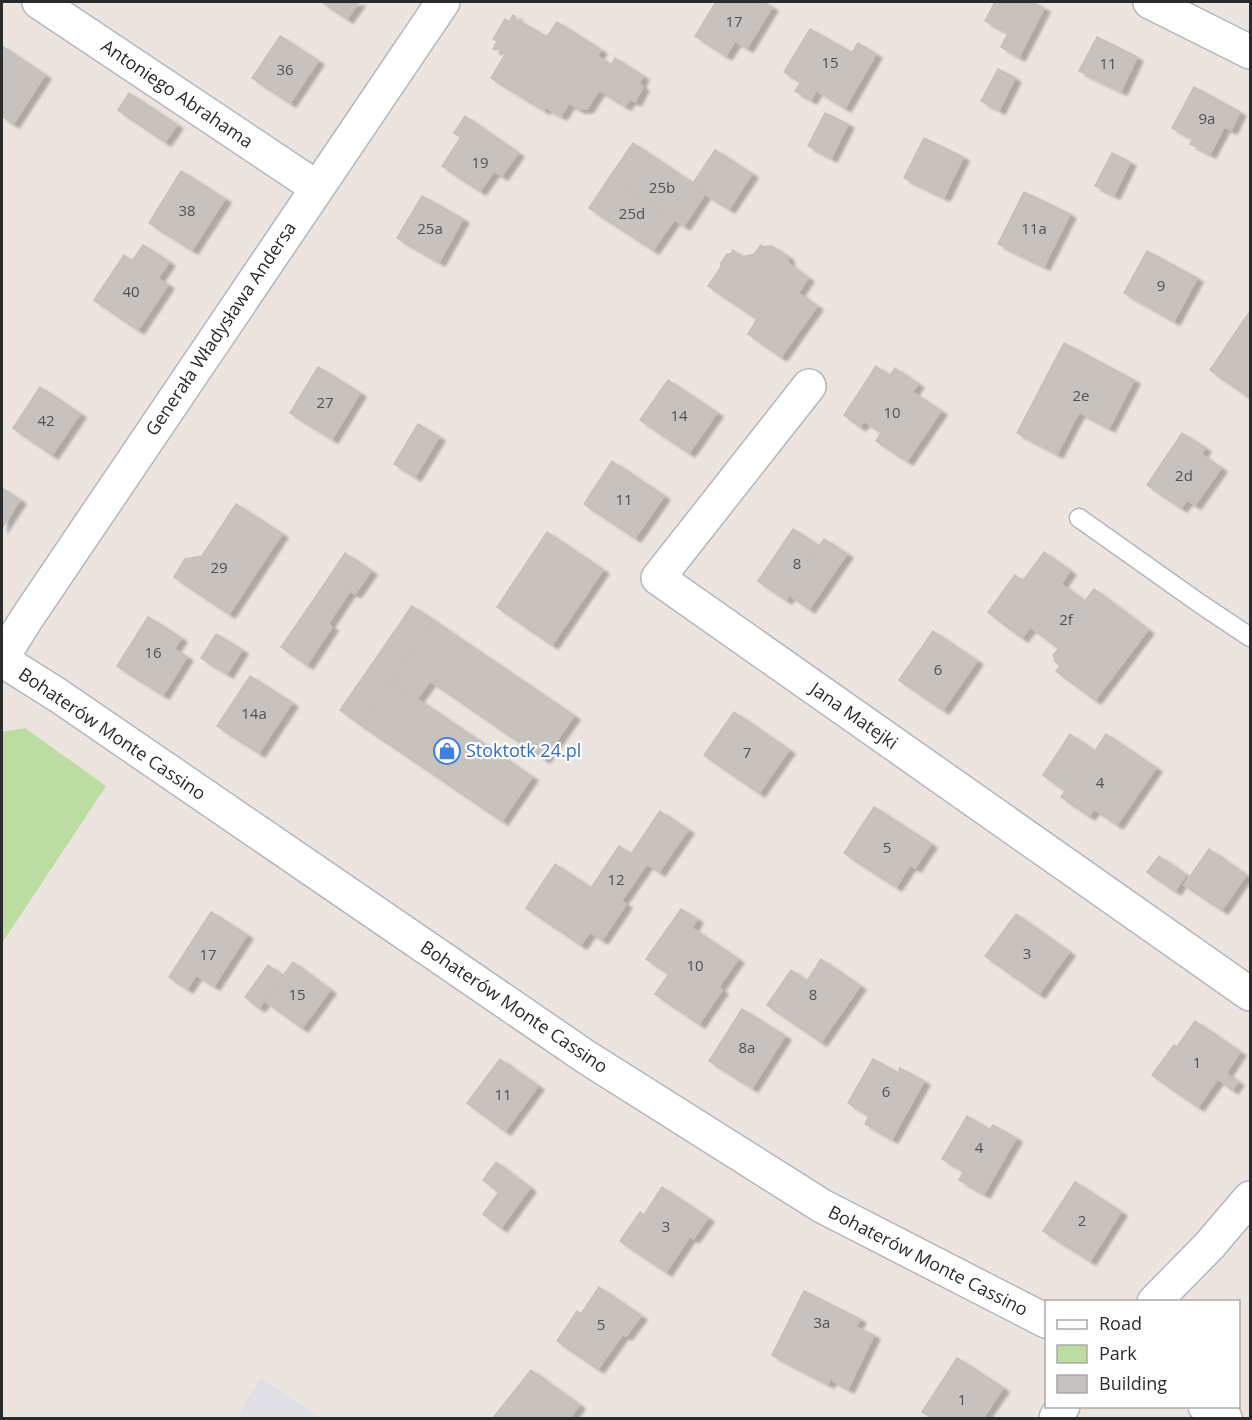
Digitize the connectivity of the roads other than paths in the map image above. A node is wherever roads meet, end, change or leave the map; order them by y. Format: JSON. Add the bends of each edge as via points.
{"nodes":[{"id":1,"x":39,"y":2,"type":"edge"},
{"id":2,"x":443,"y":2,"type":"edge"},
{"id":3,"x":1150,"y":2,"type":"edge"},
{"id":4,"x":1251,"y":52,"type":"edge"},
{"id":5,"x":316,"y":187,"type":"junction"},
{"id":6,"x":809,"y":386,"type":"dead end"},
{"id":7,"x":1079,"y":518,"type":"dead end"},
{"id":8,"x":1251,"y":637,"type":"edge"},
{"id":9,"x":2,"y":659,"type":"edge"},
{"id":10,"x":1251,"y":994,"type":"edge"},
{"id":11,"x":1251,"y":1198,"type":"edge"},
{"id":12,"x":1156,"y":1300,"type":"edge"},
{"id":13,"x":1045,"y":1321,"type":"edge"},
{"id":14,"x":1207,"y":1408,"type":"edge"},
{"id":15,"x":1225,"y":1419,"type":"edge"}],
"edges":[{"from":1,"to":5,"type":"street","name":"Antoniego Abrahama"},
{"from":2,"to":5,"type":"street","name":"Generała Władysława Andersa"},
{"from":3,"to":4,"type":"street"},
{"from":5,"to":9,"type":"street","name":"Generała Władysława Andersa"},
{"from":6,"to":10,"type":"street","name":"Jana Matejki","via":[[658,578]]},
{"from":7,"to":8,"type":"lane"},
{"from":9,"to":13,"type":"street","name":"Bohaterów Monte Cassino","via":[[586,1058],[822,1206]]},
{"from":11,"to":12,"type":"street"},
{"from":14,"to":15,"type":"street"}]}
